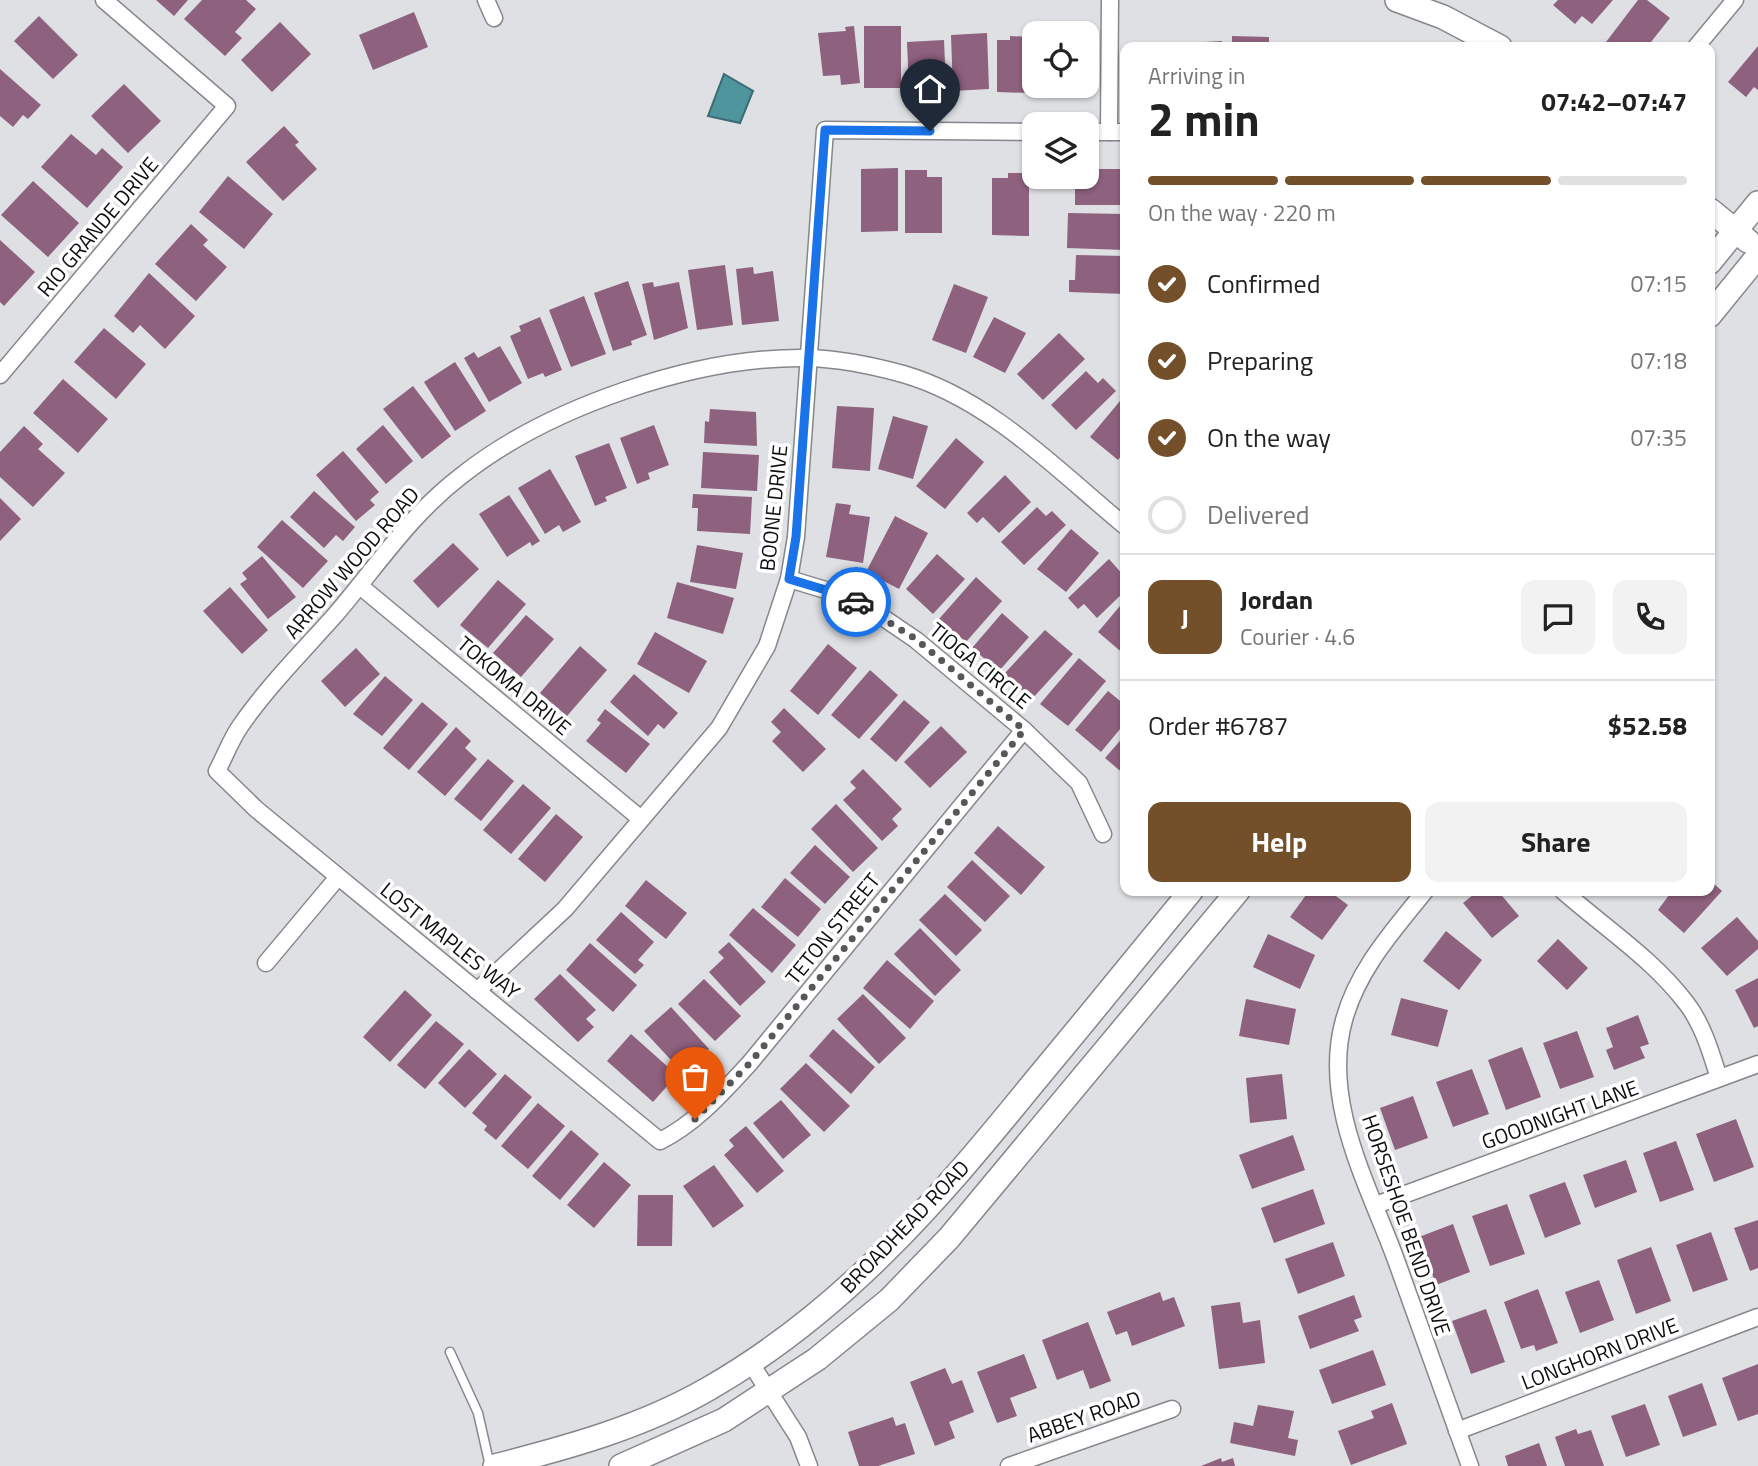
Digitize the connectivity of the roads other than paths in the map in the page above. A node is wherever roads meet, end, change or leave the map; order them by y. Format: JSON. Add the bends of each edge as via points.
{"nodes":[{"id":1,"x":104,"y":0,"type":"edge"},
{"id":2,"x":486,"y":0,"type":"edge"},
{"id":3,"x":1110,"y":0,"type":"edge"},
{"id":4,"x":1397,"y":0,"type":"edge"},
{"id":5,"x":1727,"y":3,"type":"edge"},
{"id":6,"x":494,"y":18,"type":"dead end"},
{"id":7,"x":1490,"y":42,"type":"edge"},
{"id":8,"x":1700,"y":42,"type":"edge"},
{"id":9,"x":1022,"y":132,"type":"edge"},
{"id":10,"x":1099,"y":132,"type":"edge"},
{"id":11,"x":1117,"y":132,"type":"edge"},
{"id":12,"x":1758,"y":204,"type":"edge"},
{"id":13,"x":1715,"y":214,"type":"edge"},
{"id":14,"x":1735,"y":231,"type":"junction"},
{"id":15,"x":1758,"y":250,"type":"edge"},
{"id":16,"x":1715,"y":256,"type":"edge"},
{"id":17,"x":1758,"y":256,"type":"edge"},
{"id":18,"x":1715,"y":309,"type":"edge"},
{"id":19,"x":809,"y":358,"type":"junction"},
{"id":20,"x":0,"y":374,"type":"edge"},
{"id":21,"x":1120,"y":522,"type":"edge"},
{"id":22,"x":789,"y":579,"type":"junction"},
{"id":23,"x":360,"y":586,"type":"junction"},
{"id":24,"x":1024,"y":730,"type":"junction"},
{"id":25,"x":218,"y":771,"type":"joint"},
{"id":26,"x":641,"y":819,"type":"junction"},
{"id":27,"x":1103,"y":834,"type":"dead end"},
{"id":28,"x":338,"y":877,"type":"junction"},
{"id":29,"x":1187,"y":896,"type":"edge"},
{"id":30,"x":1234,"y":896,"type":"edge"},
{"id":31,"x":1421,"y":896,"type":"edge"},
{"id":32,"x":1569,"y":896,"type":"edge"},
{"id":33,"x":266,"y":963,"type":"dead end"},
{"id":34,"x":477,"y":991,"type":"junction"},
{"id":35,"x":1758,"y":1064,"type":"edge"},
{"id":36,"x":1719,"y":1078,"type":"junction"},
{"id":37,"x":660,"y":1141,"type":"joint"},
{"id":38,"x":1376,"y":1205,"type":"junction"},
{"id":39,"x":1758,"y":1317,"type":"edge"},
{"id":40,"x":450,"y":1352,"type":"dead end"},
{"id":41,"x":750,"y":1362,"type":"junction"},
{"id":42,"x":769,"y":1391,"type":"junction"},
{"id":43,"x":1172,"y":1409,"type":"dead end"},
{"id":44,"x":1457,"y":1431,"type":"junction"},
{"id":45,"x":493,"y":1466,"type":"edge"},
{"id":46,"x":621,"y":1466,"type":"edge"},
{"id":47,"x":809,"y":1466,"type":"edge"},
{"id":48,"x":1009,"y":1466,"type":"edge"},
{"id":49,"x":1470,"y":1466,"type":"edge"}],
"edges":[{"from":1,"to":20,"type":"street","name":"RIO GRANDE DRIVE","via":[[228,106]]},
{"from":2,"to":6,"type":"street"},
{"from":3,"to":11,"type":"street"},
{"from":4,"to":7,"type":"street"},
{"from":5,"to":8,"type":"street"},
{"from":9,"to":19,"type":"street","name":"BOONE DRIVE","via":[[825,130]]},
{"from":10,"to":11,"type":"street"},
{"from":12,"to":14,"type":"street"},
{"from":13,"to":14,"type":"street"},
{"from":14,"to":15,"type":"street"},
{"from":14,"to":16,"type":"street"},
{"from":17,"to":18,"type":"street"},
{"from":19,"to":21,"type":"street","name":"ARROW WOOD ROAD","via":[[903,374],[979,409]]},
{"from":19,"to":22,"type":"street","name":"BOONE DRIVE"},
{"from":19,"to":23,"type":"street","name":"ARROW WOOD ROAD","via":[[729,366],[662,380],[602,397],[549,421],[462,474],[377,559]]},
{"from":22,"to":24,"type":"street","name":"TIOGA CIRCLE","via":[[872,610],[916,639]]},
{"from":22,"to":26,"type":"street","name":"BOONE DRIVE","via":[[766,646],[724,718]]},
{"from":23,"to":25,"type":"street","name":"ARROW WOOD ROAD","via":[[240,726]]},
{"from":23,"to":26,"type":"street","name":"TOKOMA DRIVE"},
{"from":24,"to":27,"type":"street","name":"TIOGA CIRCLE","via":[[1079,783]]},
{"from":24,"to":37,"type":"street","name":"TETON STREET","via":[[749,1064],[708,1108]]},
{"from":25,"to":28,"type":"street","name":"LOST MAPLES WAY"},
{"from":26,"to":34,"type":"street","name":"BOONE DRIVE","via":[[565,909]]},
{"from":28,"to":33,"type":"street"},
{"from":28,"to":34,"type":"street","name":"LOST MAPLES WAY"},
{"from":29,"to":41,"type":"street","name":"BROADHEAD ROAD","via":[[922,1215],[865,1275],[797,1332]]},
{"from":30,"to":42,"type":"street","name":"BROADHEAD ROAD","via":[[949,1238],[889,1300],[817,1359]]},
{"from":31,"to":38,"type":"street","name":"HORSESHOE BEND DRIVE","via":[[1377,950],[1356,985],[1338,1054],[1352,1146]]},
{"from":32,"to":36,"type":"street","via":[[1621,938],[1688,1006]]},
{"from":34,"to":37,"type":"street","name":"LOST MAPLES WAY"},
{"from":35,"to":36,"type":"street","name":"GOODNIGHT LANE"},
{"from":36,"to":38,"type":"street","name":"GOODNIGHT LANE"},
{"from":38,"to":44,"type":"street","name":"HORSESHOE BEND DRIVE"},
{"from":39,"to":44,"type":"street","name":"LONGHORN DRIVE"},
{"from":40,"to":45,"type":"lane","via":[[478,1413]]},
{"from":41,"to":42,"type":"street"},
{"from":41,"to":45,"type":"street","name":"BROADHEAD ROAD","via":[[707,1390],[592,1442]]},
{"from":42,"to":46,"type":"street","name":"BROADHEAD ROAD","via":[[724,1420]]},
{"from":42,"to":47,"type":"street","via":[[798,1437]]},
{"from":43,"to":48,"type":"street","name":"ABBEY ROAD"},
{"from":44,"to":49,"type":"street","name":"HORSESHOE BEND DRIVE"}]}
